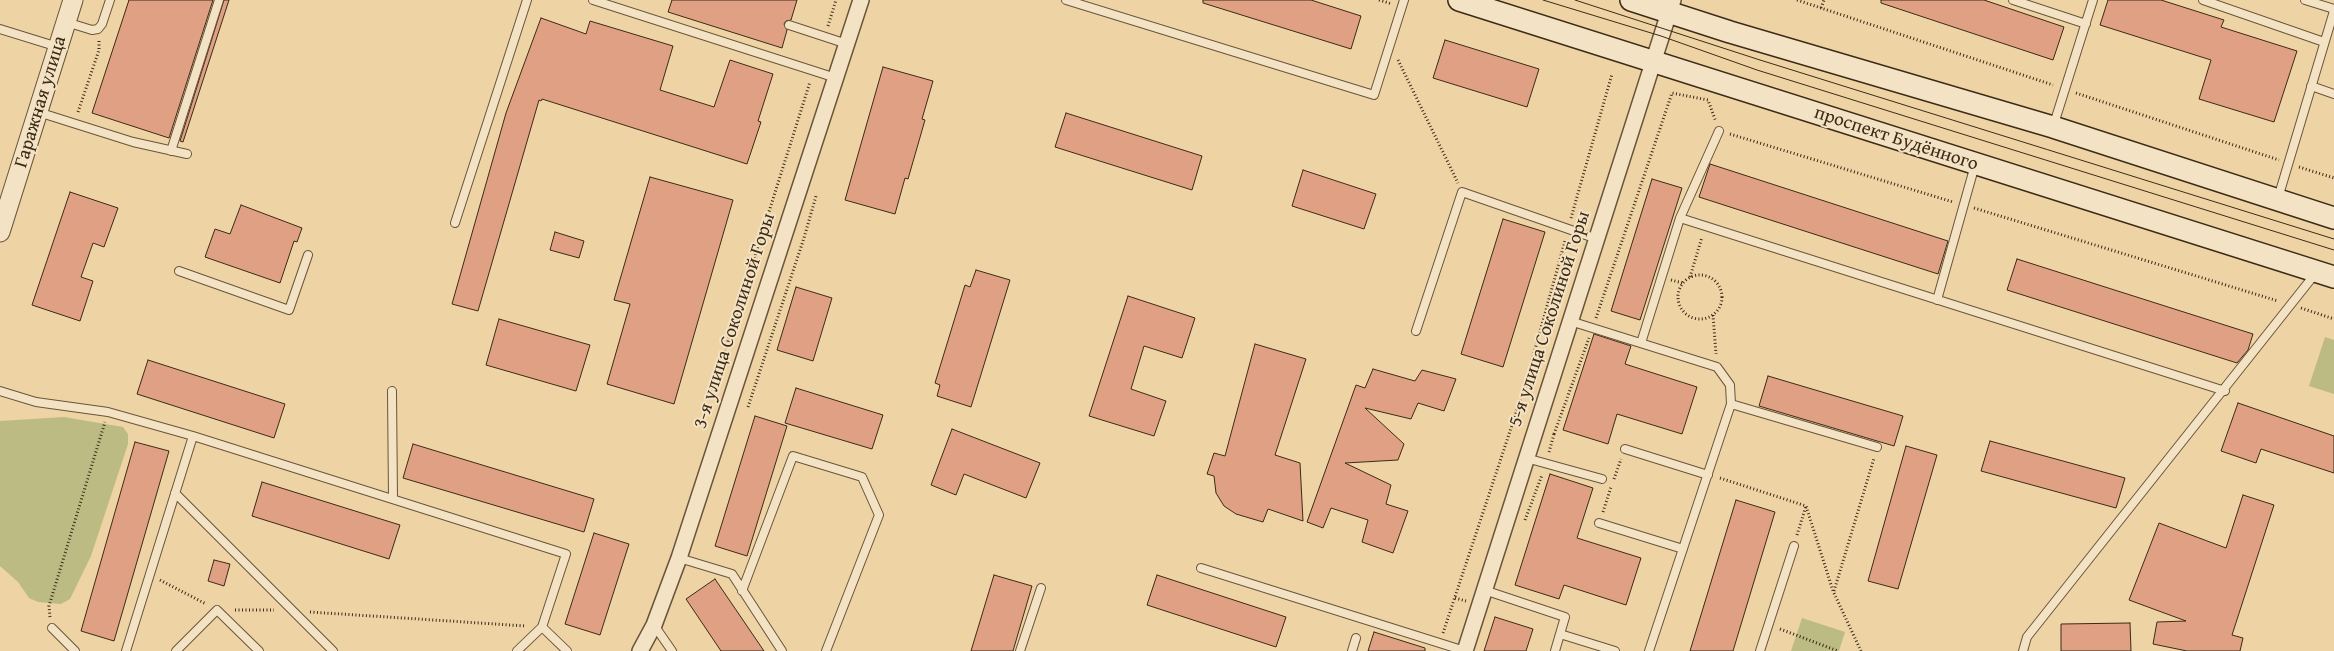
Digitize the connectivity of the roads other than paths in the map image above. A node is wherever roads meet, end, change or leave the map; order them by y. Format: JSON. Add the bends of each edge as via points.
{"nodes":[{"id":1,"x":73,"y":0,"type":"edge"},
{"id":2,"x":110,"y":0,"type":"edge"},
{"id":3,"x":220,"y":0,"type":"edge"},
{"id":4,"x":527,"y":0,"type":"edge"},
{"id":5,"x":594,"y":0,"type":"edge"},
{"id":6,"x":862,"y":0,"type":"edge"},
{"id":7,"x":1066,"y":0,"type":"edge"},
{"id":8,"x":1404,"y":0,"type":"edge"},
{"id":9,"x":1459,"y":0,"type":"edge"},
{"id":10,"x":1631,"y":0,"type":"edge"},
{"id":11,"x":2013,"y":0,"type":"edge"},
{"id":12,"x":2093,"y":0,"type":"edge"},
{"id":13,"x":2202,"y":0,"type":"edge"},
{"id":14,"x":2305,"y":0,"type":"edge"},
{"id":15,"x":1671,"y":6,"type":"edge"},
{"id":16,"x":2334,"y":10,"type":"edge"},
{"id":17,"x":66,"y":22,"type":"junction"},
{"id":18,"x":2086,"y":24,"type":"junction"},
{"id":19,"x":789,"y":25,"type":"dead end"},
{"id":20,"x":0,"y":30,"type":"edge"},
{"id":21,"x":2324,"y":42,"type":"junction"},
{"id":22,"x":847,"y":44,"type":"junction"},
{"id":23,"x":58,"y":47,"type":"junction"},
{"id":24,"x":1653,"y":61,"type":"junction"},
{"id":25,"x":836,"y":78,"type":"junction"},
{"id":26,"x":2311,"y":86,"type":"junction"},
{"id":27,"x":2334,"y":94,"type":"edge"},
{"id":28,"x":38,"y":112,"type":"junction"},
{"id":29,"x":2053,"y":127,"type":"junction"},
{"id":30,"x":1719,"y":131,"type":"road end"},
{"id":31,"x":171,"y":151,"type":"junction"},
{"id":32,"x":187,"y":154,"type":"dead end"},
{"id":33,"x":1975,"y":164,"type":"junction"},
{"id":34,"x":2277,"y":200,"type":"junction"},
{"id":35,"x":1680,"y":218,"type":"junction"},
{"id":36,"x":2334,"y":218,"type":"edge"},
{"id":37,"x":455,"y":222,"type":"dead end"},
{"id":38,"x":0,"y":232,"type":"edge"},
{"id":39,"x":1597,"y":238,"type":"junction"},
{"id":40,"x":308,"y":255,"type":"dead end"},
{"id":41,"x":179,"y":271,"type":"dead end"},
{"id":42,"x":2326,"y":274,"type":"edge"},
{"id":43,"x":1937,"y":300,"type":"junction"},
{"id":44,"x":1570,"y":321,"type":"junction"},
{"id":45,"x":1416,"y":331,"type":"dead end"},
{"id":46,"x":1641,"y":343,"type":"junction"},
{"id":47,"x":0,"y":391,"type":"edge"},
{"id":48,"x":392,"y":391,"type":"dead end"},
{"id":49,"x":2225,"y":391,"type":"junction"},
{"id":50,"x":1730,"y":404,"type":"junction"},
{"id":51,"x":194,"y":436,"type":"junction"},
{"id":52,"x":1877,"y":447,"type":"road end"},
{"id":53,"x":1625,"y":449,"type":"dead end"},
{"id":54,"x":1526,"y":458,"type":"junction"},
{"id":55,"x":1708,"y":475,"type":"junction"},
{"id":56,"x":1602,"y":479,"type":"dead end"},
{"id":57,"x":175,"y":492,"type":"junction"},
{"id":58,"x":393,"y":499,"type":"junction"},
{"id":59,"x":1599,"y":523,"type":"dead end"},
{"id":60,"x":1794,"y":546,"type":"road end"},
{"id":61,"x":1683,"y":550,"type":"junction"},
{"id":62,"x":679,"y":558,"type":"junction"},
{"id":63,"x":1201,"y":568,"type":"dead end"},
{"id":64,"x":1041,"y":588,"type":"dead end"},
{"id":65,"x":742,"y":590,"type":"junction"},
{"id":66,"x":1484,"y":590,"type":"junction"},
{"id":67,"x":654,"y":625,"type":"junction"},
{"id":68,"x":542,"y":627,"type":"junction"},
{"id":69,"x":52,"y":628,"type":"road end"},
{"id":70,"x":1560,"y":634,"type":"junction"},
{"id":71,"x":1356,"y":638,"type":"dead end"},
{"id":72,"x":75,"y":651,"type":"edge"},
{"id":73,"x":126,"y":651,"type":"edge"},
{"id":74,"x":176,"y":651,"type":"edge"},
{"id":75,"x":259,"y":651,"type":"edge"},
{"id":76,"x":333,"y":651,"type":"edge"},
{"id":77,"x":517,"y":651,"type":"edge"},
{"id":78,"x":567,"y":651,"type":"edge"},
{"id":79,"x":640,"y":651,"type":"edge"},
{"id":80,"x":672,"y":651,"type":"edge"},
{"id":81,"x":782,"y":651,"type":"edge"},
{"id":82,"x":826,"y":651,"type":"edge"},
{"id":83,"x":1020,"y":651,"type":"edge"},
{"id":84,"x":1352,"y":651,"type":"edge"},
{"id":85,"x":1464,"y":651,"type":"edge"},
{"id":86,"x":1555,"y":651,"type":"edge"},
{"id":87,"x":1615,"y":651,"type":"edge"},
{"id":88,"x":1650,"y":651,"type":"edge"},
{"id":89,"x":1760,"y":651,"type":"edge"},
{"id":90,"x":2022,"y":651,"type":"edge"}],
"edges":[{"from":1,"to":17,"type":"street","name":"Гаражная улица"},
{"from":2,"to":17,"type":"lane","via":[[98,29]]},
{"from":3,"to":31,"type":"lane"},
{"from":4,"to":37,"type":"lane"},
{"from":5,"to":25,"type":"lane"},
{"from":6,"to":22,"type":"street","name":"3-я улица Соколиной Горы"},
{"from":7,"to":8,"type":"lane","via":[[1374,95]]},
{"from":9,"to":24,"type":"main road","name":"проспект Будённого"},
{"from":10,"to":15,"type":"main road"},
{"from":11,"to":18,"type":"lane"},
{"from":12,"to":18,"type":"lane"},
{"from":13,"to":21,"type":"lane"},
{"from":14,"to":16,"type":"lane"},
{"from":15,"to":24,"type":"street","name":"5-я улица Соколиной Горы"},
{"from":15,"to":29,"type":"main road"},
{"from":16,"to":21,"type":"lane"},
{"from":17,"to":23,"type":"street","name":"Гаражная улица"},
{"from":18,"to":29,"type":"lane"},
{"from":19,"to":22,"type":"lane"},
{"from":20,"to":23,"type":"lane"},
{"from":21,"to":26,"type":"lane"},
{"from":22,"to":25,"type":"street","name":"3-я улица Соколиной Горы"},
{"from":23,"to":28,"type":"street","name":"Гаражная улица"},
{"from":24,"to":33,"type":"main road","name":"проспект Будённого"},
{"from":24,"to":39,"type":"street","name":"5-я улица Соколиной Горы"},
{"from":25,"to":62,"type":"street","name":"3-я улица Соколиной Горы"},
{"from":26,"to":27,"type":"lane"},
{"from":26,"to":34,"type":"lane"},
{"from":28,"to":31,"type":"lane"},
{"from":28,"to":38,"type":"street","name":"Гаражная улица"},
{"from":29,"to":34,"type":"main road"},
{"from":30,"to":35,"type":"lane"},
{"from":31,"to":32,"type":"lane"},
{"from":33,"to":42,"type":"main road","name":"проспект Будённого"},
{"from":33,"to":43,"type":"lane"},
{"from":34,"to":36,"type":"main road"},
{"from":35,"to":43,"type":"lane"},
{"from":35,"to":46,"type":"lane"},
{"from":39,"to":44,"type":"street","name":"5-я улица Соколиной Горы"},
{"from":39,"to":45,"type":"lane","via":[[1462,192]]},
{"from":40,"to":41,"type":"lane","via":[[289,310]]},
{"from":42,"to":49,"type":"lane","via":[[2291,305]]},
{"from":43,"to":49,"type":"lane"},
{"from":44,"to":46,"type":"lane"},
{"from":44,"to":54,"type":"street","name":"5-я улица Соколиной Горы"},
{"from":46,"to":50,"type":"lane","via":[[1717,367],[1730,385]]},
{"from":47,"to":51,"type":"lane","via":[[36,402],[108,412]]},
{"from":48,"to":58,"type":"lane"},
{"from":49,"to":90,"type":"lane","via":[[2027,637]]},
{"from":50,"to":52,"type":"lane"},
{"from":50,"to":55,"type":"lane"},
{"from":51,"to":57,"type":"lane"},
{"from":51,"to":58,"type":"lane"},
{"from":53,"to":55,"type":"lane"},
{"from":54,"to":56,"type":"lane"},
{"from":54,"to":66,"type":"street","name":"5-я улица Соколиной Горы"},
{"from":55,"to":61,"type":"lane"},
{"from":57,"to":73,"type":"lane"},
{"from":57,"to":76,"type":"lane"},
{"from":58,"to":68,"type":"lane","via":[[566,554]]},
{"from":59,"to":61,"type":"lane"},
{"from":60,"to":89,"type":"lane"},
{"from":61,"to":88,"type":"lane"},
{"from":62,"to":65,"type":"lane","via":[[732,574]]},
{"from":62,"to":67,"type":"street","name":"3-я улица Соколиной Горы"},
{"from":63,"to":85,"type":"lane"},
{"from":64,"to":83,"type":"lane"},
{"from":65,"to":81,"type":"lane"},
{"from":65,"to":82,"type":"lane","via":[[793,456],[862,477],[879,515]]},
{"from":66,"to":70,"type":"lane","via":[[1565,617]]},
{"from":66,"to":85,"type":"street","name":"5-я улица Соколиной Горы"},
{"from":67,"to":79,"type":"street","name":"3-я улица Соколиной Горы"},
{"from":67,"to":80,"type":"lane"},
{"from":68,"to":77,"type":"lane"},
{"from":68,"to":78,"type":"lane"},
{"from":69,"to":72,"type":"lane"},
{"from":70,"to":86,"type":"lane"},
{"from":70,"to":87,"type":"lane"},
{"from":71,"to":84,"type":"lane"},
{"from":74,"to":75,"type":"lane","via":[[217,610]]}]}
